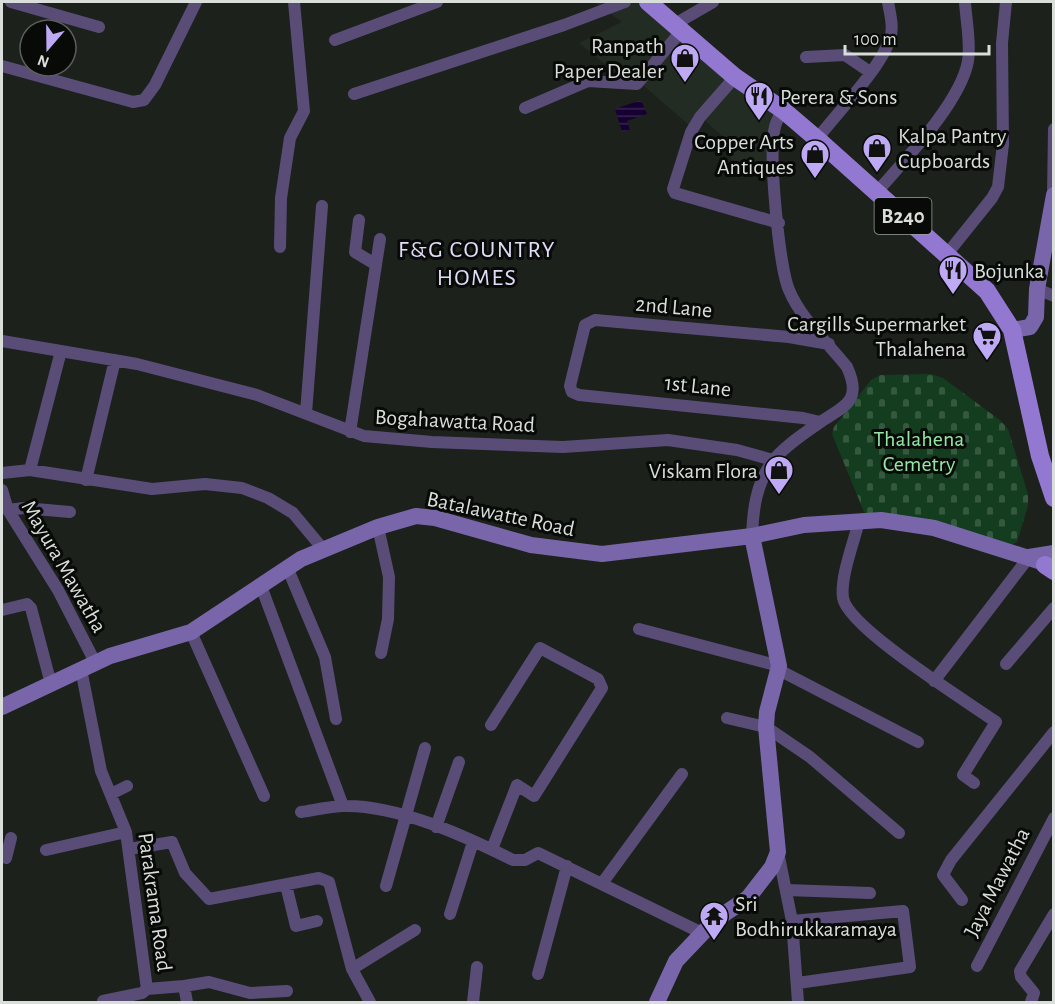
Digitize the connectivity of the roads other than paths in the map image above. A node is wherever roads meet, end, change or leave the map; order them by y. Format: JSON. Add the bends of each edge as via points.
{"nodes":[{"id":1,"x":11,"y":2,"type":"edge"},
{"id":2,"x":196,"y":2,"type":"edge"},
{"id":3,"x":294,"y":2,"type":"edge"},
{"id":4,"x":437,"y":2,"type":"edge"},
{"id":5,"x":625,"y":2,"type":"edge"},
{"id":6,"x":713,"y":2,"type":"edge"},
{"id":7,"x":888,"y":2,"type":"edge"},
{"id":8,"x":965,"y":2,"type":"edge"},
{"id":9,"x":1006,"y":2,"type":"edge"},
{"id":10,"x":654,"y":4,"type":"edge"},
{"id":11,"x":99,"y":27,"type":"dead end"},
{"id":12,"x":679,"y":27,"type":"junction"},
{"id":13,"x":335,"y":40,"type":"dead end"},
{"id":14,"x":806,"y":57,"type":"dead end"},
{"id":15,"x":2,"y":66,"type":"edge"},
{"id":16,"x":870,"y":72,"type":"junction"},
{"id":17,"x":735,"y":77,"type":"junction"},
{"id":18,"x":354,"y":94,"type":"dead end"},
{"id":19,"x":525,"y":108,"type":"dead end"},
{"id":20,"x":783,"y":110,"type":"junction"},
{"id":21,"x":1053,"y":137,"type":"edge"},
{"id":22,"x":817,"y":139,"type":"junction"},
{"id":23,"x":876,"y":193,"type":"junction"},
{"id":24,"x":1053,"y":195,"type":"edge"},
{"id":25,"x":322,"y":206,"type":"dead end"},
{"id":26,"x":358,"y":220,"type":"dead end"},
{"id":27,"x":779,"y":223,"type":"junction"},
{"id":28,"x":380,"y":239,"type":"dead end"},
{"id":29,"x":280,"y":247,"type":"dead end"},
{"id":30,"x":947,"y":254,"type":"junction"},
{"id":31,"x":375,"y":264,"type":"junction"},
{"id":32,"x":1037,"y":289,"type":"junction"},
{"id":33,"x":1053,"y":296,"type":"edge"},
{"id":34,"x":1012,"y":330,"type":"junction"},
{"id":35,"x":2,"y":341,"type":"edge"},
{"id":36,"x":829,"y":344,"type":"junction"},
{"id":37,"x":61,"y":351,"type":"junction"},
{"id":38,"x":115,"y":360,"type":"junction"},
{"id":39,"x":572,"y":392,"type":"joint"},
{"id":40,"x":306,"y":413,"type":"junction"},
{"id":41,"x":820,"y":422,"type":"junction"},
{"id":42,"x":350,"y":432,"type":"junction"},
{"id":43,"x":773,"y":460,"type":"junction"},
{"id":44,"x":30,"y":470,"type":"junction"},
{"id":45,"x":2,"y":473,"type":"edge"},
{"id":46,"x":86,"y":480,"type":"junction"},
{"id":47,"x":1053,"y":498,"type":"edge"},
{"id":48,"x":4,"y":500,"type":"edge"},
{"id":49,"x":70,"y":512,"type":"dead end"},
{"id":50,"x":859,"y":521,"type":"junction"},
{"id":51,"x":378,"y":528,"type":"junction"},
{"id":52,"x":752,"y":536,"type":"junction"},
{"id":53,"x":323,"y":549,"type":"junction"},
{"id":54,"x":1047,"y":562,"type":"edge"},
{"id":55,"x":287,"y":567,"type":"junction"},
{"id":56,"x":261,"y":586,"type":"junction"},
{"id":57,"x":1053,"y":608,"type":"edge"},
{"id":58,"x":2,"y":610,"type":"edge"},
{"id":59,"x":639,"y":629,"type":"dead end"},
{"id":60,"x":191,"y":632,"type":"junction"},
{"id":61,"x":381,"y":653,"type":"dead end"},
{"id":62,"x":1006,"y":664,"type":"dead end"},
{"id":63,"x":88,"y":666,"type":"junction"},
{"id":64,"x":779,"y":668,"type":"junction"},
{"id":65,"x":934,"y":681,"type":"junction"},
{"id":66,"x":51,"y":684,"type":"junction"},
{"id":67,"x":2,"y":707,"type":"edge"},
{"id":68,"x":727,"y":718,"type":"dead end"},
{"id":69,"x":336,"y":719,"type":"dead end"},
{"id":70,"x":491,"y":725,"type":"dead end"},
{"id":71,"x":766,"y":727,"type":"junction"},
{"id":72,"x":1053,"y":732,"type":"edge"},
{"id":73,"x":918,"y":742,"type":"dead end"},
{"id":74,"x":425,"y":748,"type":"dead end"},
{"id":75,"x":459,"y":762,"type":"dead end"},
{"id":76,"x":101,"y":771,"type":"joint"},
{"id":77,"x":682,"y":774,"type":"dead end"},
{"id":78,"x":974,"y":783,"type":"dead end"},
{"id":79,"x":127,"y":786,"type":"dead end"},
{"id":80,"x":111,"y":794,"type":"junction"},
{"id":81,"x":264,"y":796,"type":"dead end"},
{"id":82,"x":343,"y":806,"type":"junction"},
{"id":83,"x":301,"y":812,"type":"dead end"},
{"id":84,"x":405,"y":816,"type":"junction"},
{"id":85,"x":1053,"y":818,"type":"edge"},
{"id":86,"x":436,"y":827,"type":"junction"},
{"id":87,"x":126,"y":832,"type":"junction"},
{"id":88,"x":899,"y":833,"type":"dead end"},
{"id":89,"x":473,"y":842,"type":"junction"},
{"id":90,"x":129,"y":849,"type":"junction"},
{"id":91,"x":492,"y":849,"type":"junction"},
{"id":92,"x":46,"y":850,"type":"dead end"},
{"id":93,"x":778,"y":852,"type":"junction"},
{"id":94,"x":567,"y":866,"type":"junction"},
{"id":95,"x":603,"y":882,"type":"junction"},
{"id":96,"x":286,"y":885,"type":"junction"},
{"id":97,"x":386,"y":886,"type":"dead end"},
{"id":98,"x":787,"y":890,"type":"junction"},
{"id":99,"x":870,"y":892,"type":"dead end"},
{"id":100,"x":962,"y":900,"type":"dead end"},
{"id":101,"x":450,"y":914,"type":"dead end"},
{"id":102,"x":1053,"y":914,"type":"edge"},
{"id":103,"x":317,"y":921,"type":"dead end"},
{"id":104,"x":792,"y":921,"type":"junction"},
{"id":105,"x":415,"y":930,"type":"dead end"},
{"id":106,"x":702,"y":933,"type":"junction"},
{"id":107,"x":977,"y":966,"type":"dead end"},
{"id":108,"x":477,"y":967,"type":"dead end"},
{"id":109,"x":352,"y":969,"type":"junction"},
{"id":110,"x":538,"y":974,"type":"dead end"},
{"id":111,"x":798,"y":983,"type":"junction"},
{"id":112,"x":184,"y":986,"type":"junction"},
{"id":113,"x":147,"y":989,"type":"junction"},
{"id":114,"x":287,"y":991,"type":"dead end"},
{"id":115,"x":103,"y":1001,"type":"dead end"},
{"id":116,"x":187,"y":1002,"type":"edge"},
{"id":117,"x":370,"y":1002,"type":"edge"},
{"id":118,"x":473,"y":1002,"type":"edge"},
{"id":119,"x":657,"y":1002,"type":"edge"},
{"id":120,"x":798,"y":1002,"type":"edge"},
{"id":121,"x":1031,"y":1002,"type":"edge"}],
"edges":[{"from":1,"to":11,"type":"street"},
{"from":2,"to":15,"type":"street","via":[[144,100],[133,102]]},
{"from":3,"to":29,"type":"street","via":[[304,111],[290,138],[281,198]]},
{"from":4,"to":13,"type":"street"},
{"from":5,"to":18,"type":"street"},
{"from":6,"to":12,"type":"street"},
{"from":7,"to":16,"type":"street","via":[[892,27],[889,40]]},
{"from":8,"to":23,"type":"street","via":[[969,60],[961,83],[921,142]]},
{"from":9,"to":30,"type":"street","via":[[1002,43],[1004,144],[998,187]]},
{"from":10,"to":12,"type":"main road","number":"B240"},
{"from":12,"to":17,"type":"main road","number":"B240"},
{"from":12,"to":19,"type":"street","via":[[637,84],[588,81]]},
{"from":14,"to":16,"type":"street","via":[[845,54]]},
{"from":16,"to":22,"type":"street"},
{"from":17,"to":20,"type":"main road","number":"B240"},
{"from":17,"to":27,"type":"street","via":[[691,132],[673,192]]},
{"from":20,"to":22,"type":"main road","number":"B240"},
{"from":20,"to":27,"type":"street","via":[[775,127],[772,164]]},
{"from":21,"to":24,"type":"street"},
{"from":22,"to":23,"type":"main road","number":"B240"},
{"from":23,"to":30,"type":"main road","number":"B240"},
{"from":24,"to":32,"type":"street"},
{"from":25,"to":40,"type":"street"},
{"from":26,"to":31,"type":"street","via":[[355,252]]},
{"from":27,"to":36,"type":"street","via":[[782,269],[789,291],[801,312]]},
{"from":28,"to":31,"type":"street"},
{"from":30,"to":34,"type":"main road","number":"B240","via":[[987,291]]},
{"from":31,"to":42,"type":"street"},
{"from":32,"to":33,"type":"street"},
{"from":32,"to":34,"type":"street","via":[[1036,317],[1030,327]]},
{"from":34,"to":47,"type":"main road","number":"B240"},
{"from":35,"to":37,"type":"street","name":"Bogahawatta Road"},
{"from":36,"to":39,"type":"street","name":"2nd Lane","via":[[595,320],[585,325],[570,386]]},
{"from":36,"to":41,"type":"street","via":[[852,377],[853,393],[846,408]]},
{"from":37,"to":38,"type":"street","name":"Bogahawatta Road"},
{"from":37,"to":44,"type":"street"},
{"from":38,"to":40,"type":"street","name":"Bogahawatta Road","via":[[257,395]]},
{"from":38,"to":46,"type":"street"},
{"from":39,"to":41,"type":"street","name":"1st Lane"},
{"from":40,"to":42,"type":"street","name":"Bogahawatta Road"},
{"from":41,"to":43,"type":"street"},
{"from":42,"to":43,"type":"street","name":"Bogahawatta Road","via":[[398,440],[563,447],[668,440],[737,450]]},
{"from":43,"to":52,"type":"street","via":[[758,490]]},
{"from":44,"to":45,"type":"street","name":"Mayura Mawatha"},
{"from":44,"to":46,"type":"street","name":"Mayura Mawatha"},
{"from":46,"to":53,"type":"street","name":"Mayura Mawatha","via":[[152,489],[205,484],[242,488],[293,513]]},
{"from":48,"to":49,"type":"street","via":[[24,508]]},
{"from":48,"to":63,"type":"street","name":"Mayura Mawatha","via":[[58,590]]},
{"from":50,"to":52,"type":"street","name":"Batalawatte Road","via":[[804,525]]},
{"from":50,"to":54,"type":"street","name":"Batalawatte Road","via":[[921,525]]},
{"from":50,"to":65,"type":"street","via":[[844,579],[843,599],[853,616]]},
{"from":51,"to":52,"type":"street","name":"Batalawatte Road","via":[[416,516],[435,518],[531,546],[602,554]]},
{"from":51,"to":53,"type":"street","name":"Batalawatte Road"},
{"from":51,"to":61,"type":"street","via":[[389,577],[388,619]]},
{"from":52,"to":64,"type":"street"},
{"from":53,"to":55,"type":"street","name":"Batalawatte Road"},
{"from":54,"to":65,"type":"street"},
{"from":55,"to":56,"type":"street","name":"Batalawatte Road"},
{"from":55,"to":69,"type":"street","via":[[325,657]]},
{"from":56,"to":60,"type":"street","name":"Batalawatte Road"},
{"from":56,"to":82,"type":"street"},
{"from":57,"to":62,"type":"street"},
{"from":58,"to":66,"type":"street","via":[[27,604],[32,608]]},
{"from":59,"to":64,"type":"street"},
{"from":60,"to":63,"type":"street","name":"Batalawatte Road"},
{"from":60,"to":81,"type":"street"},
{"from":63,"to":66,"type":"street","name":"Batalawatte Road"},
{"from":63,"to":76,"type":"street","name":"Mayura Mawatha"},
{"from":64,"to":71,"type":"street"},
{"from":64,"to":73,"type":"street"},
{"from":65,"to":78,"type":"street","via":[[996,722],[963,775]]},
{"from":66,"to":67,"type":"street","name":"Batalawatte Road"},
{"from":68,"to":71,"type":"street"},
{"from":70,"to":91,"type":"street","via":[[540,648],[598,680],[602,688],[534,796],[517,785]]},
{"from":71,"to":88,"type":"street","via":[[810,757]]},
{"from":71,"to":93,"type":"street"},
{"from":72,"to":100,"type":"street","via":[[951,860],[943,875]]},
{"from":74,"to":84,"type":"street"},
{"from":75,"to":86,"type":"street"},
{"from":76,"to":80,"type":"street","name":"Parakrama Road"},
{"from":77,"to":95,"type":"street"},
{"from":79,"to":80,"type":"street"},
{"from":80,"to":87,"type":"street","name":"Parakrama Road"},
{"from":82,"to":83,"type":"street"},
{"from":82,"to":84,"type":"street"},
{"from":84,"to":86,"type":"street"},
{"from":84,"to":97,"type":"street"},
{"from":85,"to":107,"type":"street","name":"Jaya Mawatha"},
{"from":86,"to":89,"type":"street"},
{"from":87,"to":90,"type":"street","name":"Parakrama Road"},
{"from":87,"to":92,"type":"street"},
{"from":89,"to":91,"type":"street"},
{"from":89,"to":101,"type":"street"},
{"from":90,"to":96,"type":"street","via":[[171,842],[185,873],[209,899]]},
{"from":90,"to":113,"type":"street","name":"Parakrama Road"},
{"from":91,"to":94,"type":"street","via":[[513,860],[525,860],[538,853]]},
{"from":93,"to":98,"type":"street"},
{"from":93,"to":106,"type":"street","via":[[772,867],[748,898]]},
{"from":94,"to":95,"type":"street"},
{"from":94,"to":110,"type":"street"},
{"from":95,"to":106,"type":"street"},
{"from":96,"to":103,"type":"street","via":[[296,926]]},
{"from":96,"to":109,"type":"street","via":[[319,878],[329,882]]},
{"from":98,"to":99,"type":"street"},
{"from":98,"to":104,"type":"street"},
{"from":102,"to":121,"type":"street","via":[[1020,971],[1034,993]]},
{"from":104,"to":111,"type":"street"},
{"from":104,"to":111,"type":"street","via":[[903,911],[910,968]]},
{"from":105,"to":109,"type":"street"},
{"from":106,"to":119,"type":"street","via":[[676,961]]},
{"from":108,"to":118,"type":"street"},
{"from":109,"to":117,"type":"street"},
{"from":111,"to":120,"type":"street"},
{"from":112,"to":113,"type":"street","name":"Parakrama Road"},
{"from":112,"to":114,"type":"street","via":[[208,982],[250,993]]},
{"from":112,"to":116,"type":"street","name":"Parakrama Road"},
{"from":113,"to":115,"type":"street"}]}
